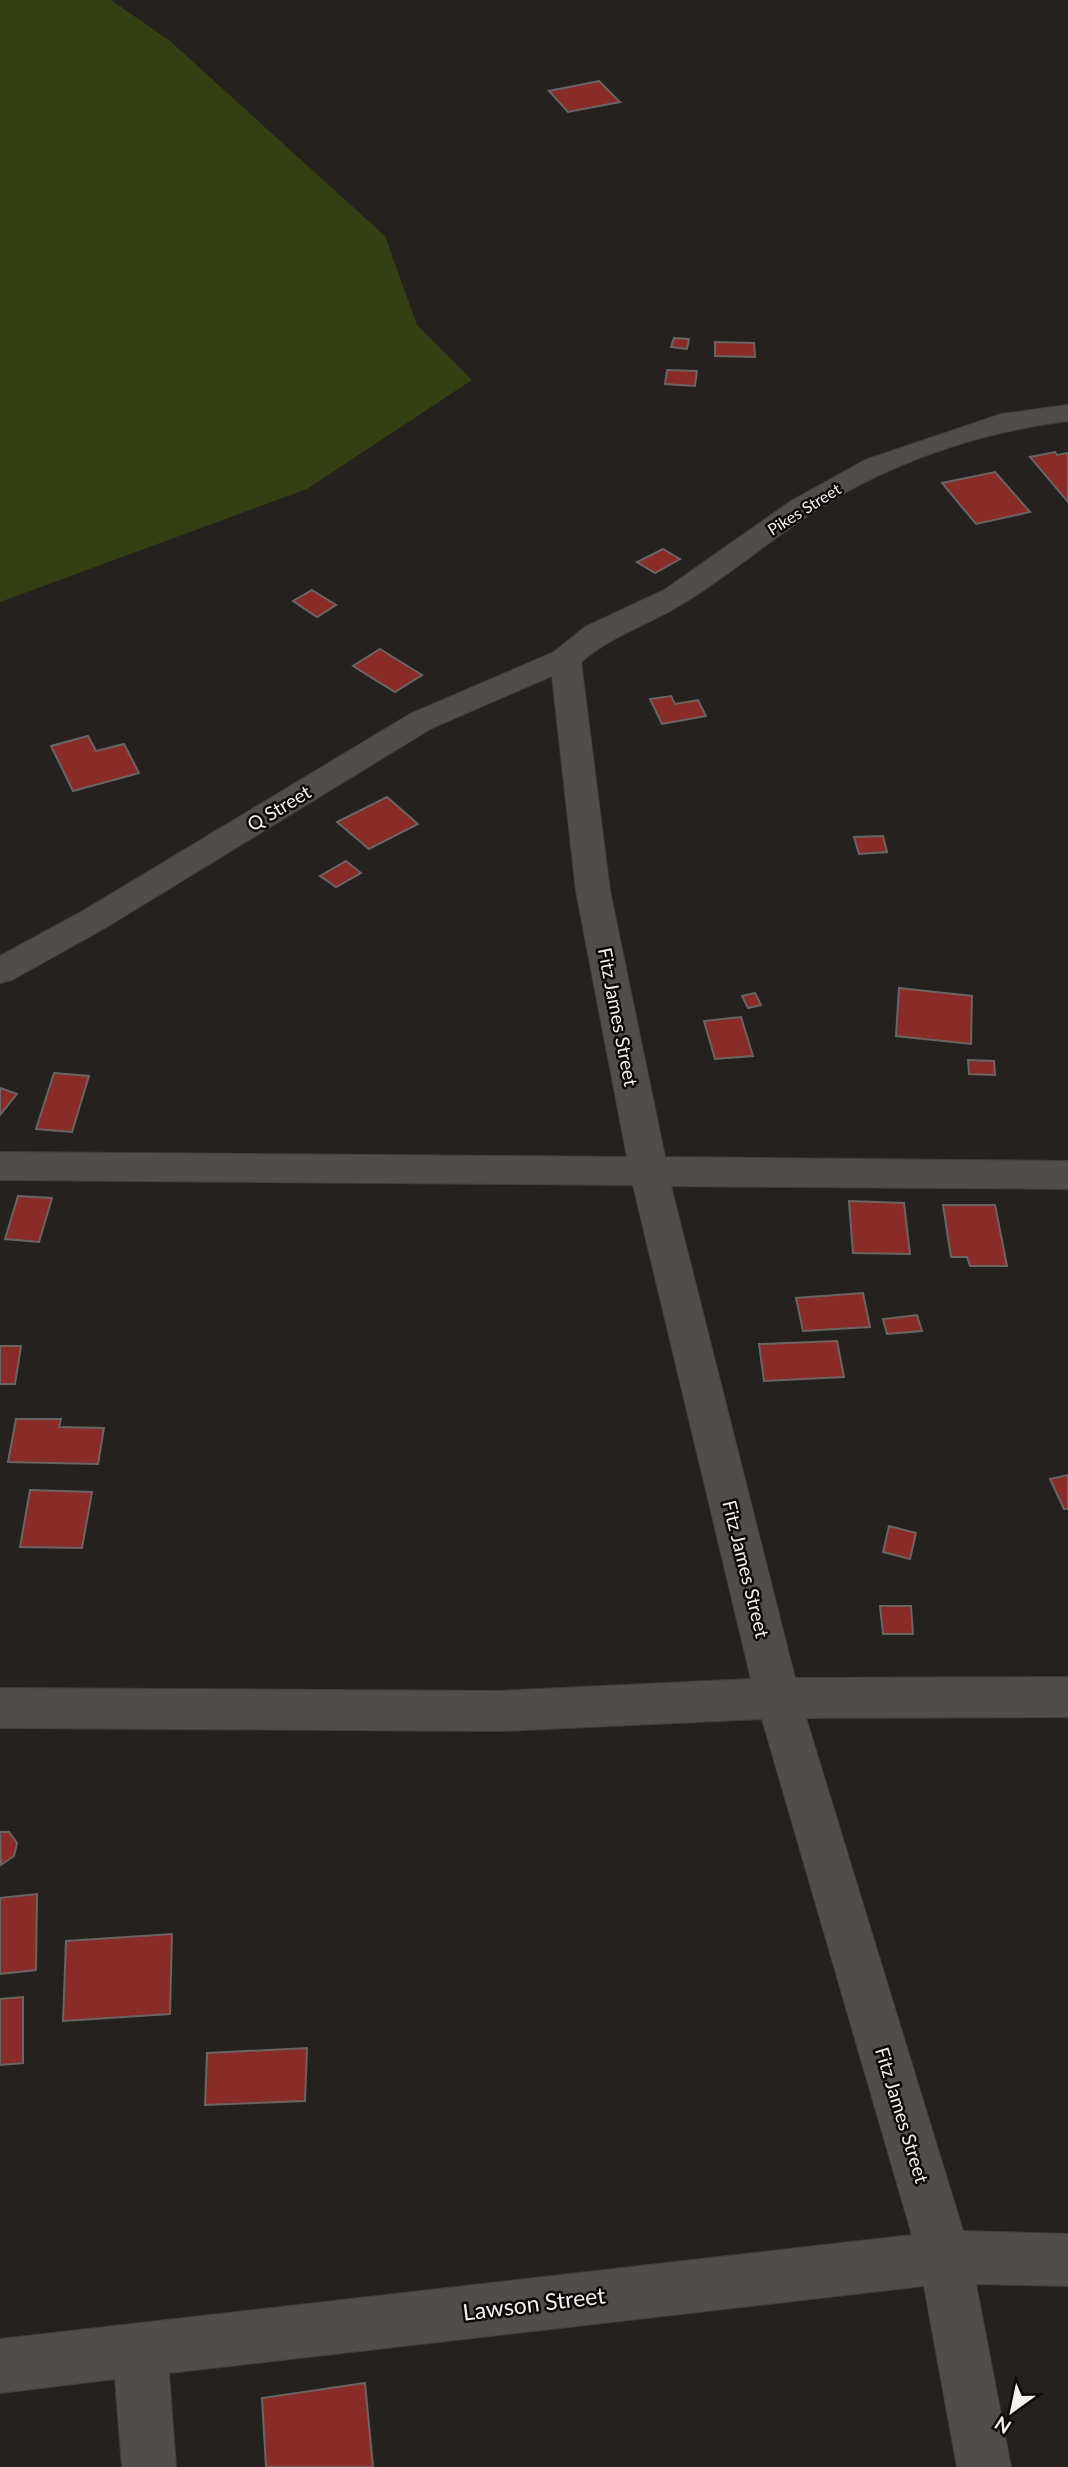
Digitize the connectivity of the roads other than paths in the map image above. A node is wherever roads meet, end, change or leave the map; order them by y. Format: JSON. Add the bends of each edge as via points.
{"nodes":[{"id":1,"x":1068,"y":413,"type":"edge"},
{"id":2,"x":565,"y":659,"type":"junction"},
{"id":3,"x":0,"y":971,"type":"edge"},
{"id":4,"x":0,"y":1166,"type":"edge"},
{"id":5,"x":649,"y":1172,"type":"junction"},
{"id":6,"x":1068,"y":1175,"type":"edge"},
{"id":7,"x":1068,"y":1697,"type":"edge"},
{"id":8,"x":778,"y":1698,"type":"junction"},
{"id":9,"x":0,"y":1708,"type":"edge"},
{"id":10,"x":944,"y":2257,"type":"junction"},
{"id":11,"x":1068,"y":2260,"type":"edge"},
{"id":12,"x":140,"y":2350,"type":"junction"},
{"id":13,"x":0,"y":2366,"type":"edge"},
{"id":14,"x":149,"y":2467,"type":"edge"},
{"id":15,"x":985,"y":2467,"type":"edge"}],
"edges":[{"from":1,"to":2,"type":"street","name":"Pikes Street","via":[[1011,420],[875,466],[801,507],[675,596],[596,634]]},
{"from":2,"to":3,"type":"street","name":"Q Street","via":[[421,721],[93,920]]},
{"from":2,"to":5,"type":"street","name":"Fitz James Street","via":[[593,891]]},
{"from":4,"to":5,"type":"street"},
{"from":5,"to":6,"type":"street"},
{"from":5,"to":8,"type":"street","name":"Fitz James Street"},
{"from":7,"to":8,"type":"street"},
{"from":8,"to":9,"type":"street","via":[[500,1711]]},
{"from":8,"to":10,"type":"street","name":"Fitz James Street"},
{"from":10,"to":11,"type":"street","name":"Lawson Street"},
{"from":10,"to":12,"type":"street","name":"Lawson Street"},
{"from":10,"to":15,"type":"street","name":"Fitz James Street"},
{"from":12,"to":13,"type":"street","name":"Lawson Street"},
{"from":12,"to":14,"type":"street"}]}
